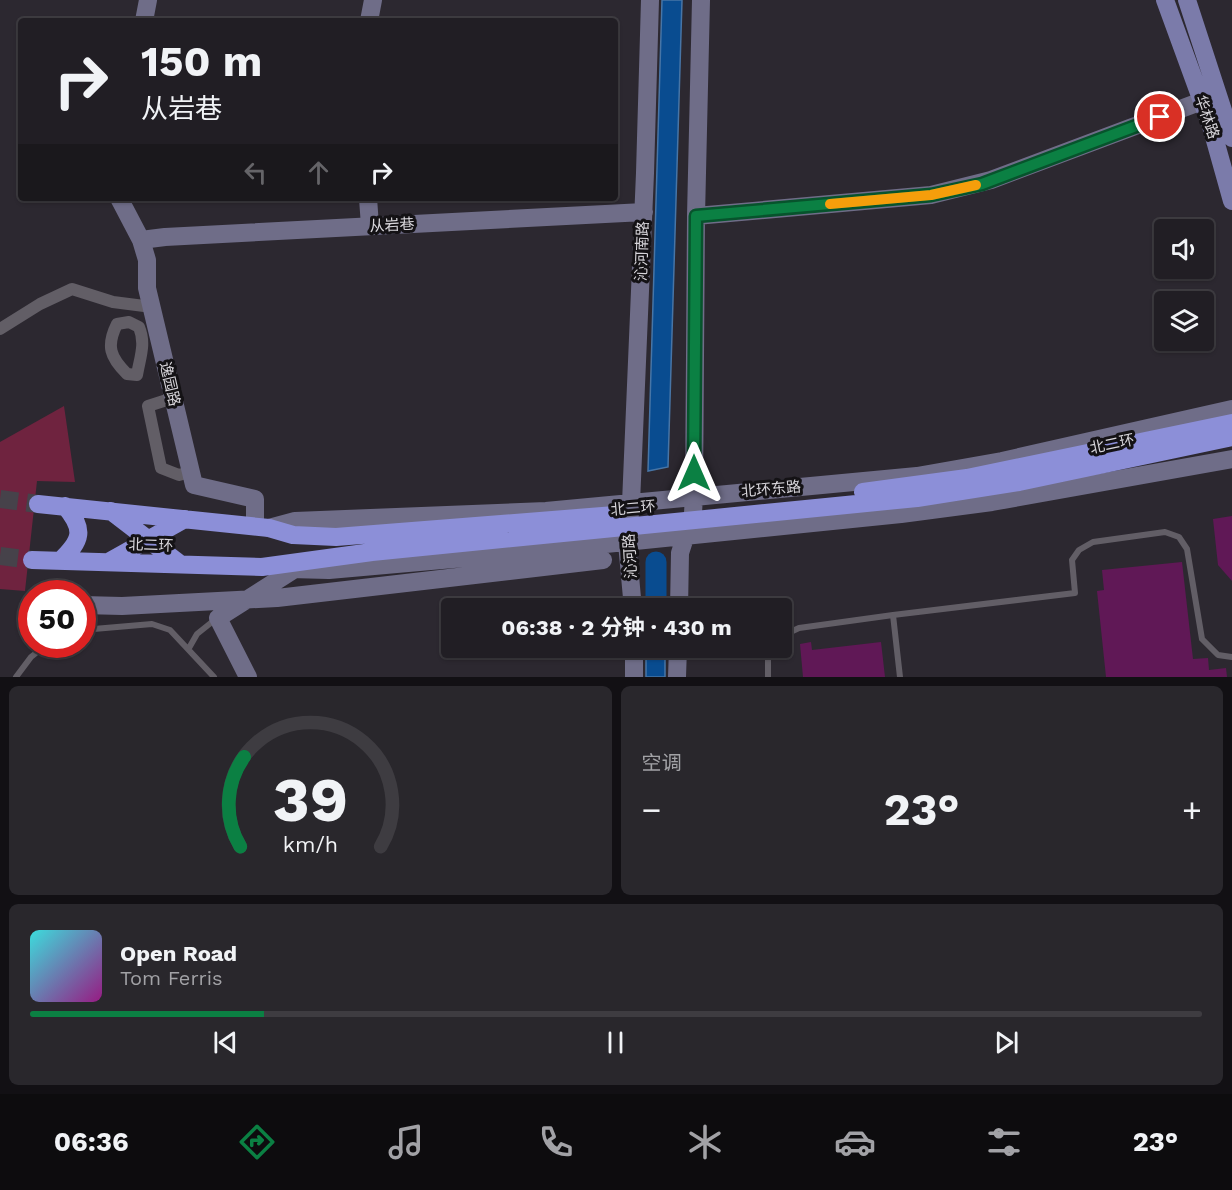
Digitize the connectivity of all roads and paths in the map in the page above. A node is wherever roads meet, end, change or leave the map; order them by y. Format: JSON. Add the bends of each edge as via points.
{"nodes":[{"id":1,"x":148,"y":0,"type":"edge"},
{"id":2,"x":373,"y":0,"type":"edge"},
{"id":3,"x":650,"y":0,"type":"edge"},
{"id":4,"x":701,"y":0,"type":"edge"},
{"id":5,"x":1165,"y":0,"type":"edge"},
{"id":6,"x":1187,"y":0,"type":"edge"},
{"id":7,"x":145,"y":18,"type":"edge"},
{"id":8,"x":370,"y":18,"type":"edge"},
{"id":9,"x":1202,"y":100,"type":"junction"},
{"id":10,"x":1232,"y":138,"type":"edge"},
{"id":11,"x":121,"y":201,"type":"edge"},
{"id":12,"x":368,"y":201,"type":"edge"},
{"id":13,"x":1232,"y":201,"type":"edge"},
{"id":14,"x":644,"y":212,"type":"junction"},
{"id":15,"x":696,"y":216,"type":"junction"},
{"id":16,"x":370,"y":226,"type":"junction"},
{"id":17,"x":141,"y":240,"type":"junction"},
{"id":18,"x":152,"y":307,"type":"junction"},
{"id":19,"x":0,"y":329,"type":"edge"},
{"id":20,"x":173,"y":398,"type":"junction"},
{"id":21,"x":1232,"y":409,"type":"edge"},
{"id":22,"x":1232,"y":423,"type":"edge"},
{"id":23,"x":1232,"y":437,"type":"edge"},
{"id":24,"x":1232,"y":459,"type":"edge"},
{"id":25,"x":190,"y":472,"type":"junction"},
{"id":26,"x":694,"y":496,"type":"junction"},
{"id":27,"x":631,"y":503,"type":"junction"},
{"id":28,"x":38,"y":504,"type":"tunnel mouth"},
{"id":29,"x":65,"y":506,"type":"junction"},
{"id":30,"x":111,"y":511,"type":"junction"},
{"id":31,"x":184,"y":519,"type":"junction"},
{"id":32,"x":262,"y":527,"type":"junction"},
{"id":33,"x":684,"y":536,"type":"junction"},
{"id":34,"x":148,"y":540,"type":"junction"},
{"id":35,"x":371,"y":543,"type":"junction"},
{"id":36,"x":627,"y":543,"type":"junction"},
{"id":37,"x":32,"y":560,"type":"tunnel mouth"},
{"id":38,"x":603,"y":560,"type":"dead end"},
{"id":39,"x":60,"y":561,"type":"junction"},
{"id":40,"x":108,"y":562,"type":"junction"},
{"id":41,"x":180,"y":564,"type":"junction"},
{"id":42,"x":488,"y":564,"type":"junction"},
{"id":43,"x":262,"y":567,"type":"junction"},
{"id":44,"x":295,"y":569,"type":"junction"},
{"id":45,"x":329,"y":570,"type":"junction"},
{"id":46,"x":329,"y":591,"type":"junction"},
{"id":47,"x":632,"y":598,"type":"edge"},
{"id":48,"x":679,"y":598,"type":"edge"},
{"id":49,"x":245,"y":600,"type":"junction"},
{"id":50,"x":96,"y":605,"type":"edge"},
{"id":51,"x":893,"y":615,"type":"junction"},
{"id":52,"x":218,"y":618,"type":"junction"},
{"id":53,"x":96,"y":629,"type":"edge"},
{"id":54,"x":792,"y":631,"type":"edge"},
{"id":55,"x":189,"y":648,"type":"junction"},
{"id":56,"x":1232,"y":657,"type":"edge"},
{"id":57,"x":30,"y":658,"type":"edge"},
{"id":58,"x":634,"y":658,"type":"edge"},
{"id":59,"x":678,"y":658,"type":"edge"},
{"id":60,"x":768,"y":658,"type":"edge"},
{"id":61,"x":16,"y":677,"type":"edge"},
{"id":62,"x":214,"y":677,"type":"edge"},
{"id":63,"x":248,"y":677,"type":"edge"},
{"id":64,"x":634,"y":677,"type":"edge"},
{"id":65,"x":677,"y":677,"type":"edge"},
{"id":66,"x":768,"y":677,"type":"edge"},
{"id":67,"x":900,"y":677,"type":"edge"}],
"edges":[{"from":1,"to":7,"type":"main road"},
{"from":2,"to":8,"type":"main road"},
{"from":3,"to":14,"type":"main road","name":"沁河南路"},
{"from":4,"to":15,"type":"main road"},
{"from":5,"to":9,"type":"main road","name":"华林路"},
{"from":6,"to":10,"type":"main road","name":"华林路"},
{"from":9,"to":13,"type":"main road","name":"华林路"},
{"from":9,"to":15,"type":"main road","via":[[959,190]]},
{"from":11,"to":17,"type":"main road","name":"逸园路"},
{"from":12,"to":16,"type":"main road"},
{"from":14,"to":16,"type":"main road","name":"从岩巷"},
{"from":14,"to":27,"type":"main road","name":"沁河南路"},
{"from":15,"to":26,"type":"main road"},
{"from":16,"to":17,"type":"main road","name":"从岩巷"},
{"from":17,"to":18,"type":"main road","name":"逸园路"},
{"from":18,"to":19,"type":"street","via":[[113,302],[72,290]]},
{"from":18,"to":20,"type":"main road","name":"逸园路"},
{"from":20,"to":25,"type":"main road","name":"逸园路"},
{"from":20,"to":25,"type":"street","via":[[148,406],[161,468],[179,475]]},
{"from":21,"to":26,"type":"main road","name":"北环东路","via":[[917,476]]},
{"from":22,"to":35,"type":"highway","name":"北二环","via":[[966,478]]},
{"from":23,"to":35,"type":"highway","name":"北二环","via":[[1019,482],[917,498]]},
{"from":24,"to":33,"type":"main road","via":[[992,502]]},
{"from":25,"to":32,"type":"main road","via":[[194,485],[255,500]]},
{"from":26,"to":27,"type":"main road","name":"北环东路"},
{"from":26,"to":33,"type":"main road","via":[[693,513]]},
{"from":27,"to":32,"type":"main road","name":"北环东路","via":[[546,511],[296,521]]},
{"from":27,"to":36,"type":"main road","name":"沁河路"},
{"from":28,"to":29,"type":"highway","name":"北二环"},
{"from":29,"to":30,"type":"highway","name":"北二环"},
{"from":29,"to":39,"type":"highway","via":[[79,529],[78,540]]},
{"from":30,"to":31,"type":"highway","name":"北二环"},
{"from":30,"to":34,"type":"highway"},
{"from":31,"to":32,"type":"highway","name":"北二环"},
{"from":31,"to":34,"type":"highway"},
{"from":32,"to":35,"type":"highway","name":"北二环","via":[[292,535]]},
{"from":33,"to":36,"type":"main road"},
{"from":33,"to":48,"type":"main road"},
{"from":34,"to":40,"type":"highway"},
{"from":34,"to":41,"type":"highway"},
{"from":35,"to":43,"type":"highway","name":"北二环"},
{"from":36,"to":42,"type":"main road"},
{"from":36,"to":47,"type":"main road","name":"沁河路"},
{"from":37,"to":39,"type":"highway","name":"北二环"},
{"from":38,"to":42,"type":"main road"},
{"from":39,"to":40,"type":"highway","name":"北二环"},
{"from":40,"to":41,"type":"highway","name":"北二环"},
{"from":41,"to":43,"type":"highway","name":"北二环"},
{"from":42,"to":45,"type":"main road"},
{"from":42,"to":46,"type":"main road"},
{"from":43,"to":44,"type":"main road"},
{"from":44,"to":45,"type":"main road"},
{"from":44,"to":49,"type":"main road"},
{"from":45,"to":46,"type":"main road"},
{"from":46,"to":49,"type":"main road"},
{"from":49,"to":50,"type":"main road"},
{"from":49,"to":52,"type":"main road"},
{"from":51,"to":54,"type":"lane"},
{"from":51,"to":56,"type":"lane","via":[[1075,593],[1072,560],[1085,546],[1101,540],[1165,532],[1179,537],[1187,549],[1202,639],[1218,655]]},
{"from":51,"to":67,"type":"lane"},
{"from":52,"to":55,"type":"lane","via":[[197,634]]},
{"from":52,"to":63,"type":"main road"},
{"from":53,"to":55,"type":"lane","via":[[152,624],[170,630]]},
{"from":55,"to":62,"type":"lane"},
{"from":57,"to":61,"type":"lane"},
{"from":58,"to":64,"type":"main road"},
{"from":59,"to":65,"type":"main road"},
{"from":60,"to":66,"type":"lane"}]}
